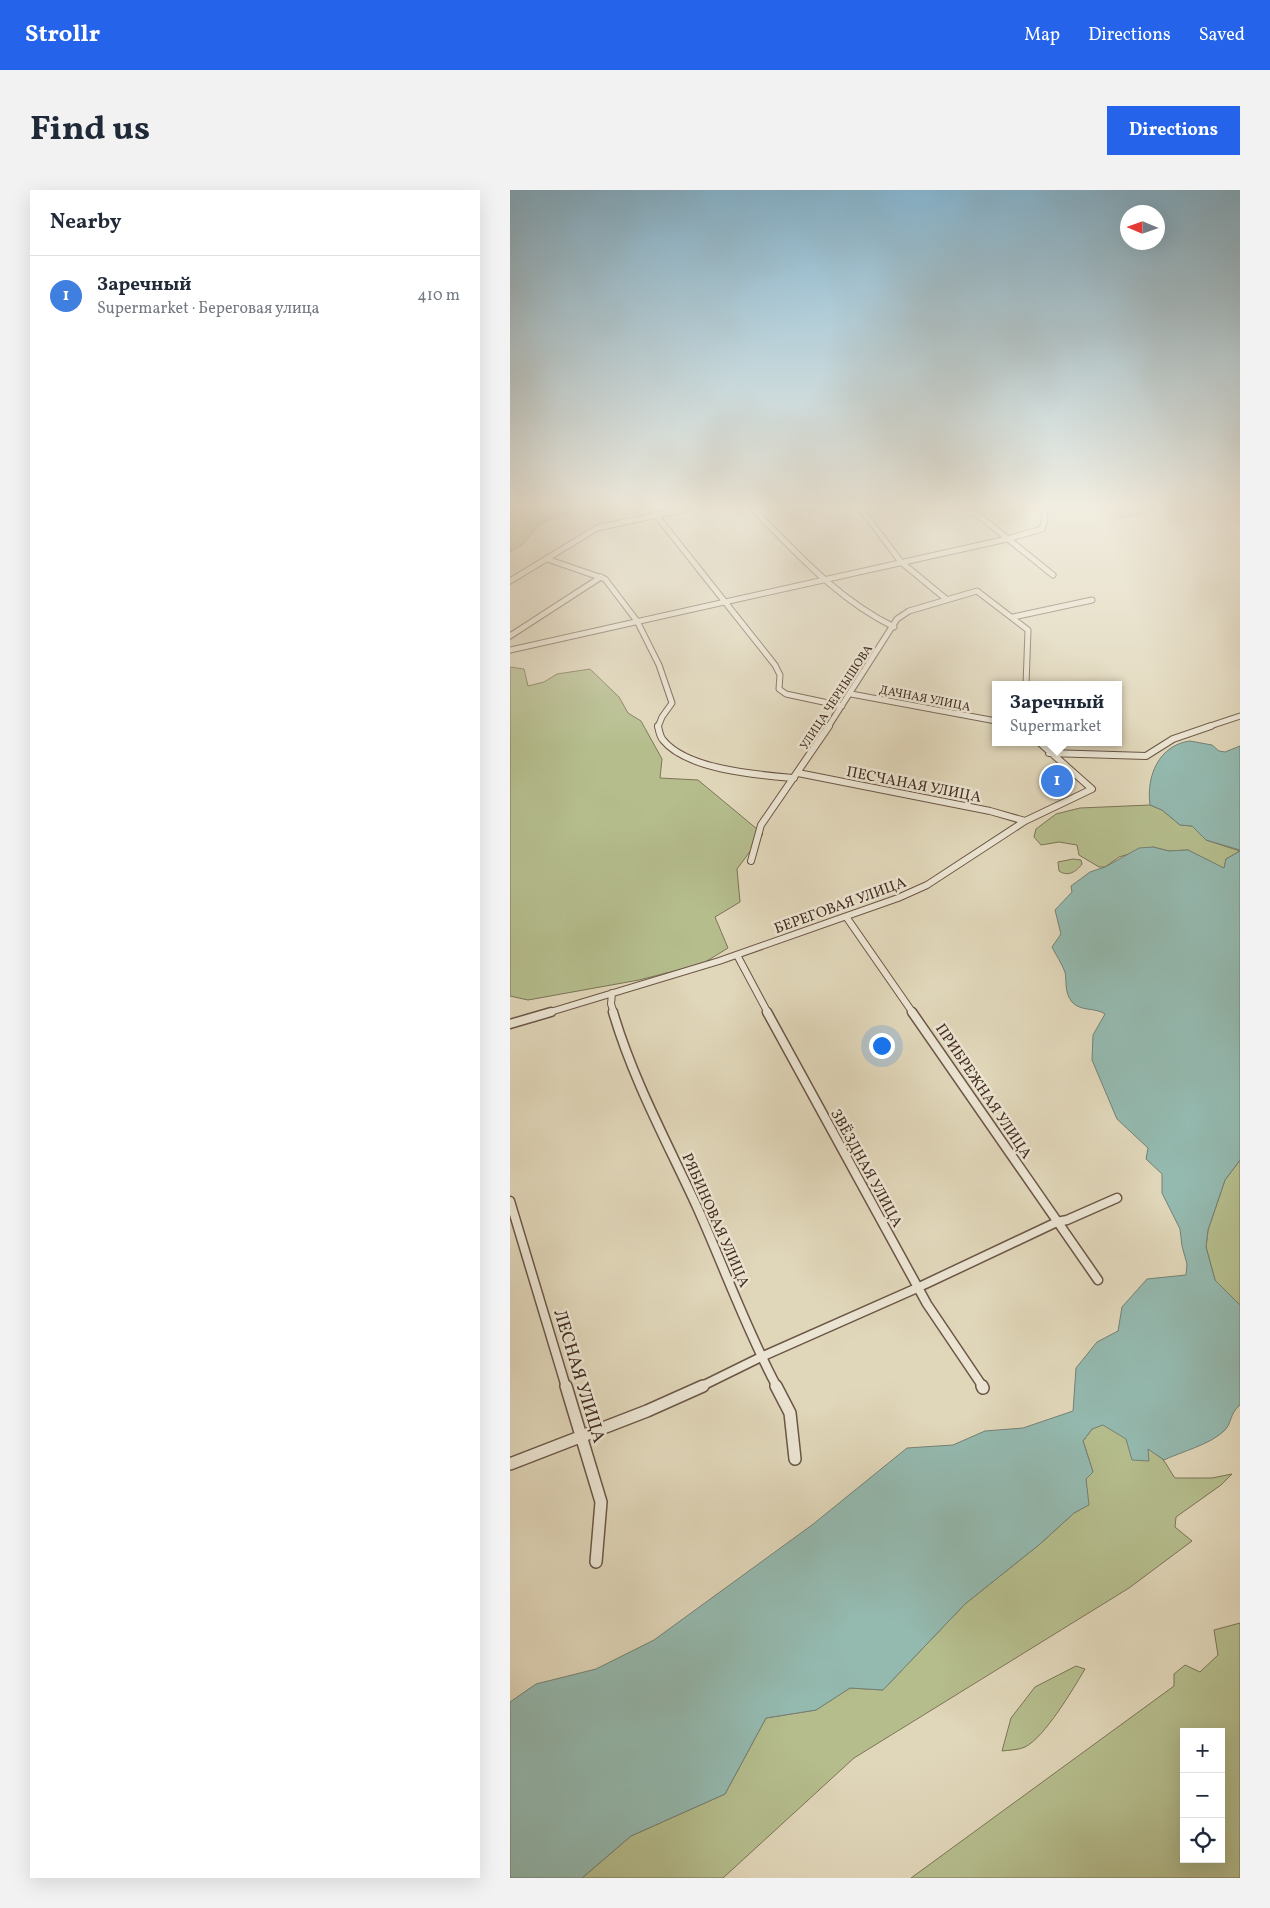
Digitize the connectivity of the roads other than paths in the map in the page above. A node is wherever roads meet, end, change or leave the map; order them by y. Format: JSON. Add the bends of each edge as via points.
{"nodes":[{"id":1,"x":584,"y":588,"type":"edge"},
{"id":2,"x":612,"y":588,"type":"edge"},
{"id":3,"x":715,"y":588,"type":"edge"},
{"id":4,"x":789,"y":588,"type":"edge"},
{"id":5,"x":832,"y":588,"type":"edge"},
{"id":6,"x":932,"y":588,"type":"edge"},
{"id":7,"x":946,"y":599,"type":"junction"},
{"id":8,"x":1092,"y":600,"type":"dead end"},
{"id":9,"x":727,"y":602,"type":"junction"},
{"id":10,"x":1013,"y":617,"type":"junction"},
{"id":11,"x":637,"y":621,"type":"junction"},
{"id":12,"x":894,"y":627,"type":"junction"},
{"id":13,"x":510,"y":636,"type":"edge"},
{"id":14,"x":510,"y":650,"type":"edge"},
{"id":15,"x":1026,"y":681,"type":"edge"},
{"id":16,"x":851,"y":694,"type":"junction"},
{"id":17,"x":842,"y":706,"type":"junction"},
{"id":18,"x":1240,"y":716,"type":"edge"},
{"id":19,"x":992,"y":720,"type":"edge"},
{"id":20,"x":1043,"y":746,"type":"edge"},
{"id":21,"x":1049,"y":753,"type":"junction"},
{"id":22,"x":796,"y":776,"type":"junction"},
{"id":23,"x":1025,"y":821,"type":"junction"},
{"id":24,"x":750,"y":861,"type":"dead end"},
{"id":25,"x":847,"y":918,"type":"junction"},
{"id":26,"x":737,"y":955,"type":"junction"},
{"id":27,"x":612,"y":993,"type":"junction"},
{"id":28,"x":510,"y":1024,"type":"edge"},
{"id":29,"x":1117,"y":1198,"type":"dead end"},
{"id":30,"x":510,"y":1201,"type":"edge"},
{"id":31,"x":1056,"y":1222,"type":"junction"},
{"id":32,"x":1098,"y":1280,"type":"dead end"},
{"id":33,"x":918,"y":1288,"type":"junction"},
{"id":34,"x":761,"y":1357,"type":"junction"},
{"id":35,"x":983,"y":1388,"type":"dead end"},
{"id":36,"x":581,"y":1436,"type":"junction"},
{"id":37,"x":795,"y":1459,"type":"dead end"},
{"id":38,"x":510,"y":1464,"type":"edge"},
{"id":39,"x":596,"y":1562,"type":"dead end"}],
"edges":[{"from":1,"to":13,"type":"street"},
{"from":2,"to":11,"type":"street"},
{"from":3,"to":9,"type":"street"},
{"from":4,"to":9,"type":"street"},
{"from":5,"to":12,"type":"street","via":[[876,620]]},
{"from":6,"to":7,"type":"street"},
{"from":7,"to":10,"type":"street","name":"УЛИЦА ЧЕРНЫШОВА","via":[[977,591]]},
{"from":7,"to":12,"type":"street","name":"УЛИЦА ЧЕРНЫШОВА","via":[[902,614]]},
{"from":8,"to":10,"type":"street"},
{"from":9,"to":11,"type":"street"},
{"from":9,"to":17,"type":"street","via":[[775,664],[780,675],[779,690]]},
{"from":10,"to":15,"type":"street","via":[[1029,632]]},
{"from":11,"to":14,"type":"street"},
{"from":11,"to":22,"type":"street","name":"ПЕСЧАНАЯ УЛИЦА","via":[[659,665],[672,703],[658,726],[659,735],[668,746],[694,760],[712,765],[756,774]]},
{"from":12,"to":16,"type":"street","name":"УЛИЦА ЧЕРНЫШОВА"},
{"from":16,"to":17,"type":"street","name":"УЛИЦА ЧЕРНЫШОВА"},
{"from":16,"to":19,"type":"street","name":"ДАЧНАЯ УЛИЦА"},
{"from":17,"to":22,"type":"street","name":"УЛИЦА ЧЕРНЫШОВА"},
{"from":18,"to":21,"type":"street","via":[[1180,736],[1146,756]]},
{"from":20,"to":21,"type":"street","name":"БЕРЕГОВАЯ УЛИЦА"},
{"from":21,"to":23,"type":"street","name":"БЕРЕГОВАЯ УЛИЦА","via":[[1092,789]]},
{"from":22,"to":23,"type":"street","name":"ПЕСЧАНАЯ УЛИЦА"},
{"from":22,"to":24,"type":"street","name":"УЛИЦА ЧЕРНЫШОВА","via":[[761,825]]},
{"from":23,"to":25,"type":"street","name":"БЕРЕГОВАЯ УЛИЦА","via":[[922,888]]},
{"from":25,"to":26,"type":"street","name":"БЕРЕГОВАЯ УЛИЦА"},
{"from":25,"to":31,"type":"street","name":"ПРИБРЕЖНАЯ УЛИЦА","via":[[944,1054]]},
{"from":26,"to":27,"type":"street","name":"БЕРЕГОВАЯ УЛИЦА"},
{"from":26,"to":33,"type":"street","name":"ЗВЁЗДНАЯ УЛИЦА"},
{"from":27,"to":28,"type":"street","name":"БЕРЕГОВАЯ УЛИЦА"},
{"from":27,"to":34,"type":"street","name":"РЯБИНОВАЯ УЛИЦА","via":[[611,1004],[624,1049]]},
{"from":29,"to":31,"type":"street"},
{"from":30,"to":36,"type":"street","name":"ЛЕСНАЯ УЛИЦА"},
{"from":31,"to":32,"type":"street","name":"ПРИБРЕЖНАЯ УЛИЦА"},
{"from":31,"to":33,"type":"street"},
{"from":33,"to":34,"type":"street"},
{"from":33,"to":35,"type":"street","name":"ЗВЁЗДНАЯ УЛИЦА","via":[[947,1339]]},
{"from":34,"to":36,"type":"street","via":[[647,1411]]},
{"from":34,"to":37,"type":"street","name":"РЯБИНОВАЯ УЛИЦА","via":[[790,1412]]},
{"from":36,"to":38,"type":"street"},
{"from":36,"to":39,"type":"street","name":"ЛЕСНАЯ УЛИЦА","via":[[601,1502]]}]}
